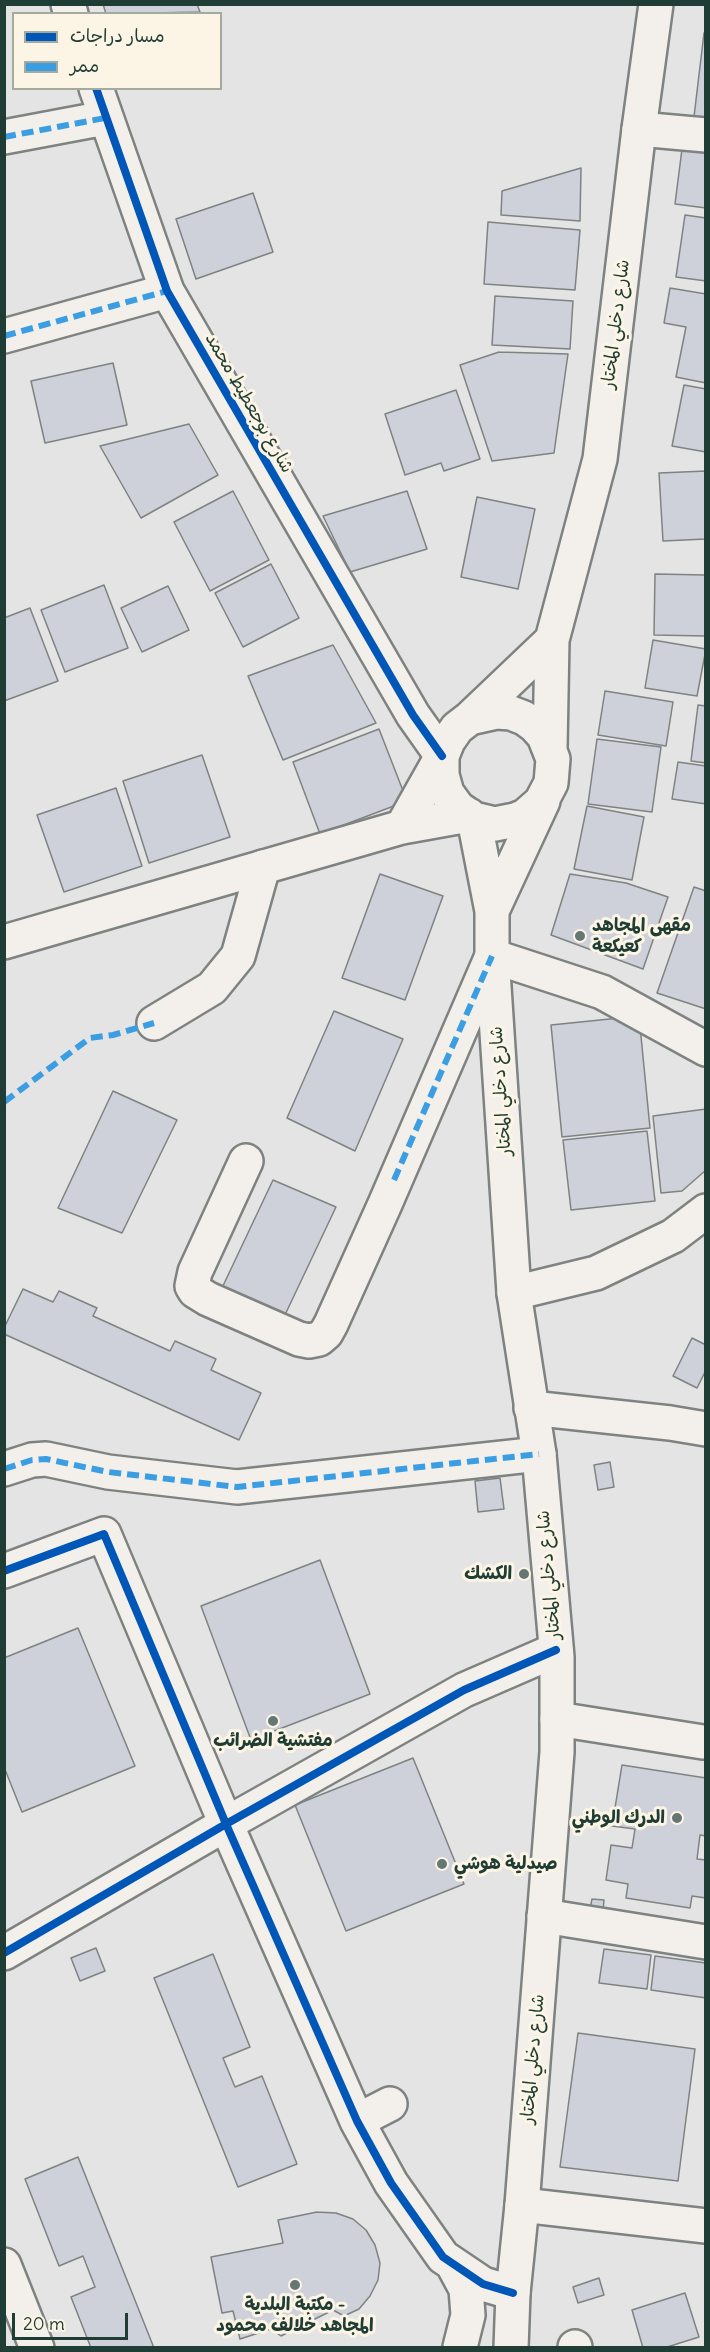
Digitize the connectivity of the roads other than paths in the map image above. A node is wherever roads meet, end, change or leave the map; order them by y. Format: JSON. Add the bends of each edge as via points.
{"nodes":[{"id":1,"x":657,"y":4,"type":"edge"},
{"id":2,"x":100,"y":103,"type":"edge"},
{"id":3,"x":639,"y":129,"type":"junction"},
{"id":4,"x":705,"y":135,"type":"edge"},
{"id":5,"x":4,"y":137,"type":"edge"},
{"id":6,"x":167,"y":291,"type":"junction"},
{"id":7,"x":4,"y":336,"type":"edge"},
{"id":8,"x":552,"y":640,"type":"junction"},
{"id":9,"x":413,"y":716,"type":"junction"},
{"id":10,"x":470,"y":718,"type":"junction"},
{"id":11,"x":550,"y":748,"type":"junction"},
{"id":12,"x":442,"y":756,"type":"junction"},
{"id":13,"x":547,"y":793,"type":"junction"},
{"id":14,"x":471,"y":817,"type":"junction"},
{"id":15,"x":402,"y":827,"type":"junction"},
{"id":16,"x":263,"y":867,"type":"junction"},
{"id":17,"x":492,"y":911,"type":"junction"},
{"id":18,"x":4,"y":942,"type":"edge"},
{"id":19,"x":492,"y":956,"type":"junction"},
{"id":20,"x":154,"y":1023,"type":"dead end"},
{"id":21,"x":705,"y":1049,"type":"edge"},
{"id":22,"x":246,"y":1161,"type":"dead end"},
{"id":23,"x":705,"y":1211,"type":"edge"},
{"id":24,"x":514,"y":1293,"type":"junction"},
{"id":25,"x":531,"y":1408,"type":"junction"},
{"id":26,"x":705,"y":1429,"type":"edge"},
{"id":27,"x":539,"y":1454,"type":"junction"},
{"id":28,"x":4,"y":1469,"type":"edge"},
{"id":29,"x":4,"y":1571,"type":"edge"},
{"id":30,"x":556,"y":1650,"type":"junction"},
{"id":31,"x":556,"y":1719,"type":"junction"},
{"id":32,"x":703,"y":1742,"type":"dead end"},
{"id":33,"x":226,"y":1824,"type":"junction"},
{"id":34,"x":544,"y":1916,"type":"junction"},
{"id":35,"x":705,"y":1942,"type":"edge"},
{"id":36,"x":4,"y":1953,"type":"edge"},
{"id":37,"x":390,"y":2104,"type":"dead end"},
{"id":38,"x":357,"y":2121,"type":"junction"},
{"id":39,"x":522,"y":2205,"type":"junction"},
{"id":40,"x":705,"y":2226,"type":"edge"},
{"id":41,"x":452,"y":2263,"type":"junction"},
{"id":42,"x":4,"y":2265,"type":"edge"},
{"id":43,"x":513,"y":2293,"type":"junction"},
{"id":44,"x":459,"y":2347,"type":"edge"},
{"id":45,"x":38,"y":2348,"type":"edge"},
{"id":46,"x":474,"y":2348,"type":"edge"},
{"id":47,"x":511,"y":2348,"type":"edge"}],
"edges":[{"from":1,"to":3,"type":"street","name":"شارع دخلي المختار"},
{"from":2,"to":5,"type":"street"},
{"from":2,"to":6,"type":"street","name":"شارع بوجعطيط محمد"},
{"from":3,"to":4,"type":"street"},
{"from":3,"to":8,"type":"street","name":"شارع دخلي المختار","via":[[600,459]]},
{"from":6,"to":7,"type":"street"},
{"from":6,"to":9,"type":"street","name":"شارع بوجعطيط محمد"},
{"from":8,"to":10,"type":"street"},
{"from":8,"to":11,"type":"street","name":"شارع دخلي المختار"},
{"from":9,"to":10,"type":"street"},
{"from":9,"to":12,"type":"street","name":"شارع بوجعطيط محمد"},
{"from":10,"to":11,"type":"street","via":[[497,711],[517,715],[535,726]]},
{"from":10,"to":12,"type":"street","via":[[457,728]]},
{"from":11,"to":13,"type":"street","via":[[553,771]]},
{"from":12,"to":14,"type":"street","via":[[441,775],[447,793]]},
{"from":12,"to":15,"type":"street"},
{"from":13,"to":14,"type":"street","via":[[534,810],[516,820],[495,824]]},
{"from":13,"to":17,"type":"street"},
{"from":14,"to":15,"type":"street"},
{"from":14,"to":17,"type":"street"},
{"from":15,"to":16,"type":"street"},
{"from":16,"to":18,"type":"street"},
{"from":16,"to":20,"type":"street","via":[[237,956],[212,988]]},
{"from":17,"to":19,"type":"street","name":"شارع دخلي المختار"},
{"from":19,"to":21,"type":"street","via":[[602,992]]},
{"from":19,"to":22,"type":"street","via":[[326,1333],[319,1339],[299,1339],[208,1299],[192,1286]]},
{"from":19,"to":24,"type":"street","name":"شارع دخلي المختار"},
{"from":23,"to":24,"type":"street","via":[[673,1236],[596,1273]]},
{"from":24,"to":25,"type":"street","name":"شارع دخلي المختار"},
{"from":25,"to":26,"type":"street"},
{"from":25,"to":27,"type":"street","name":"شارع دخلي المختار"},
{"from":27,"to":28,"type":"street","via":[[237,1487],[108,1472],[46,1459]]},
{"from":27,"to":30,"type":"street","name":"شارع دخلي المختار"},
{"from":29,"to":33,"type":"street","via":[[104,1534]]},
{"from":30,"to":31,"type":"street","name":"شارع دخلي المختار"},
{"from":30,"to":33,"type":"street","via":[[456,1694]]},
{"from":31,"to":32,"type":"street"},
{"from":31,"to":34,"type":"street","name":"شارع دخلي المختار","via":[[557,1752]]},
{"from":33,"to":36,"type":"street"},
{"from":33,"to":38,"type":"street"},
{"from":34,"to":35,"type":"street"},
{"from":34,"to":39,"type":"street","name":"شارع دخلي المختار"},
{"from":37,"to":38,"type":"street"},
{"from":38,"to":41,"type":"street","via":[[391,2183],[443,2257]]},
{"from":39,"to":40,"type":"street"},
{"from":39,"to":43,"type":"street","name":"شارع دخلي المختار"},
{"from":41,"to":43,"type":"street","via":[[483,2284]]},
{"from":41,"to":44,"type":"street","via":[[466,2289],[468,2315]]},
{"from":42,"to":45,"type":"street"},
{"from":43,"to":47,"type":"street","name":"شارع دخلي المختار"},
{"from":44,"to":46,"type":"street"}]}
